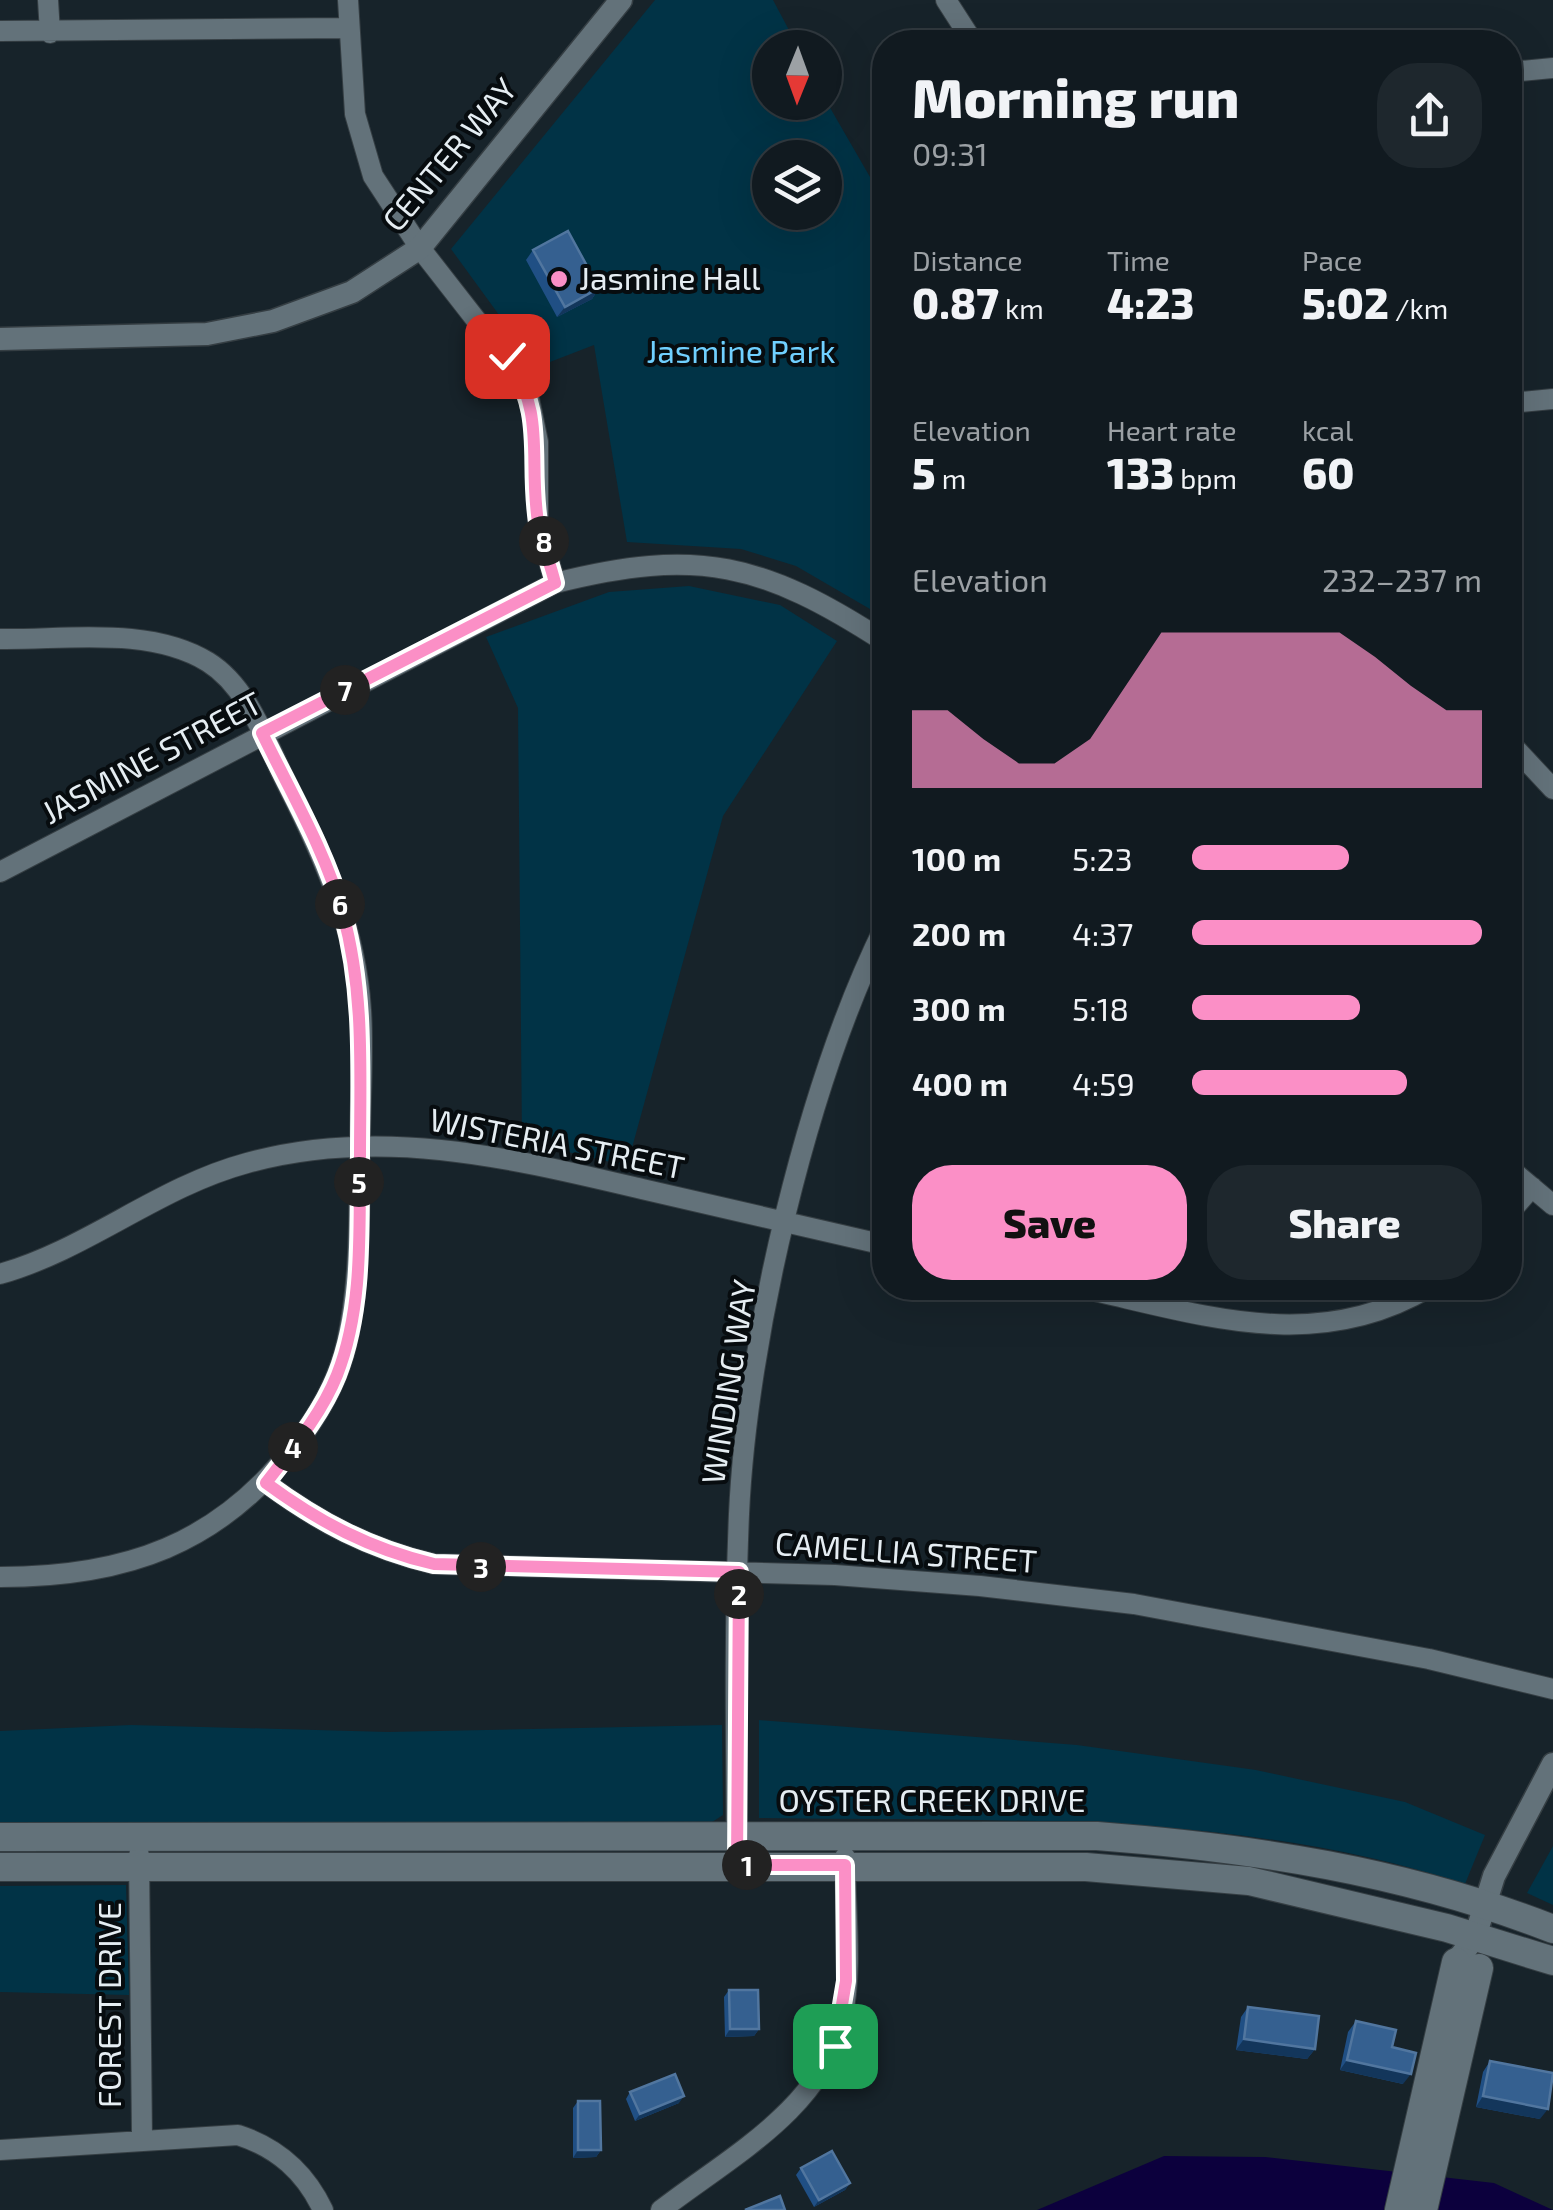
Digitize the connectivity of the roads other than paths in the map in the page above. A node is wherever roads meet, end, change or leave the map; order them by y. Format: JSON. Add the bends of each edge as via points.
{"nodes":[{"id":1,"x":48,"y":0,"type":"edge"},
{"id":2,"x":348,"y":0,"type":"edge"},
{"id":3,"x":621,"y":0,"type":"edge"},
{"id":4,"x":946,"y":0,"type":"edge"},
{"id":5,"x":348,"y":28,"type":"junction"},
{"id":6,"x":965,"y":30,"type":"edge"},
{"id":7,"x":0,"y":31,"type":"edge"},
{"id":8,"x":50,"y":32,"type":"junction"},
{"id":9,"x":1553,"y":68,"type":"edge"},
{"id":10,"x":1522,"y":71,"type":"edge"},
{"id":11,"x":420,"y":248,"type":"junction"},
{"id":12,"x":0,"y":339,"type":"edge"},
{"id":13,"x":1553,"y":398,"type":"edge"},
{"id":14,"x":1522,"y":402,"type":"edge"},
{"id":15,"x":555,"y":583,"type":"junction"},
{"id":16,"x":872,"y":634,"type":"edge"},
{"id":17,"x":0,"y":639,"type":"edge"},
{"id":18,"x":262,"y":733,"type":"junction"},
{"id":19,"x":1522,"y":756,"type":"edge"},
{"id":20,"x":1553,"y":788,"type":"edge"},
{"id":21,"x":0,"y":872,"type":"edge"},
{"id":22,"x":872,"y":960,"type":"edge"},
{"id":23,"x":360,"y":1143,"type":"junction"},
{"id":24,"x":1522,"y":1179,"type":"edge"},
{"id":25,"x":1532,"y":1187,"type":"junction"},
{"id":26,"x":1522,"y":1198,"type":"edge"},
{"id":27,"x":1553,"y":1205,"type":"edge"},
{"id":28,"x":786,"y":1223,"type":"junction"},
{"id":29,"x":872,"y":1242,"type":"edge"},
{"id":30,"x":0,"y":1274,"type":"edge"},
{"id":31,"x":1137,"y":1300,"type":"edge"},
{"id":32,"x":1404,"y":1300,"type":"edge"},
{"id":33,"x":266,"y":1483,"type":"junction"},
{"id":34,"x":739,"y":1572,"type":"junction"},
{"id":35,"x":0,"y":1577,"type":"edge"},
{"id":36,"x":1553,"y":1688,"type":"edge"},
{"id":37,"x":1553,"y":1764,"type":"edge"},
{"id":38,"x":737,"y":1835,"type":"junction"},
{"id":39,"x":846,"y":1835,"type":"junction"},
{"id":40,"x":0,"y":1837,"type":"edge"},
{"id":41,"x":140,"y":1837,"type":"junction"},
{"id":42,"x":737,"y":1865,"type":"junction"},
{"id":43,"x":845,"y":1865,"type":"junction"},
{"id":44,"x":140,"y":1866,"type":"junction"},
{"id":45,"x":0,"y":1867,"type":"edge"},
{"id":46,"x":1485,"y":1904,"type":"junction"},
{"id":47,"x":1553,"y":1928,"type":"edge"},
{"id":48,"x":1475,"y":1936,"type":"junction"},
{"id":49,"x":1553,"y":1961,"type":"edge"},
{"id":50,"x":1468,"y":1965,"type":"joint"},
{"id":51,"x":1434,"y":2118,"type":"junction"},
{"id":52,"x":142,"y":2138,"type":"junction"},
{"id":53,"x":0,"y":2150,"type":"edge"},
{"id":54,"x":322,"y":2210,"type":"edge"},
{"id":55,"x":661,"y":2210,"type":"edge"},
{"id":56,"x":1399,"y":2210,"type":"edge"},
{"id":57,"x":1423,"y":2210,"type":"edge"}],
"edges":[{"from":1,"to":8,"type":"street"},
{"from":2,"to":5,"type":"street"},
{"from":3,"to":11,"type":"street","name":"CENTER WAY"},
{"from":4,"to":6,"type":"street"},
{"from":5,"to":8,"type":"street"},
{"from":5,"to":11,"type":"street","via":[[361,144],[373,176]]},
{"from":7,"to":8,"type":"street"},
{"from":9,"to":10,"type":"street"},
{"from":11,"to":12,"type":"street","name":"CENTER WAY","via":[[352,292],[240,329],[174,337]]},
{"from":11,"to":15,"type":"street","via":[[526,384],[538,442],[538,522]]},
{"from":13,"to":14,"type":"street"},
{"from":15,"to":16,"type":"street","name":"JASMINE STREET","via":[[654,564],[764,576],[805,592]]},
{"from":15,"to":18,"type":"street","name":"JASMINE STREET"},
{"from":17,"to":18,"type":"street","via":[[118,639],[179,648],[235,686]]},
{"from":18,"to":21,"type":"street","name":"JASMINE STREET"},
{"from":18,"to":23,"type":"street","via":[[319,848],[350,944],[361,1010]]},
{"from":19,"to":20,"type":"street"},
{"from":22,"to":28,"type":"street","name":"WINDING WAY","via":[[817,1104]]},
{"from":23,"to":28,"type":"street","name":"WISTERIA STREET","via":[[461,1150]]},
{"from":23,"to":30,"type":"street","name":"WISTERIA STREET","via":[[249,1162],[194,1180],[56,1255]]},
{"from":23,"to":33,"type":"street","via":[[357,1284],[347,1345],[308,1429]]},
{"from":24,"to":25,"type":"street"},
{"from":25,"to":26,"type":"street"},
{"from":25,"to":27,"type":"street"},
{"from":28,"to":29,"type":"street","name":"WISTERIA STREET"},
{"from":28,"to":34,"type":"street","name":"WINDING WAY","via":[[748,1420]]},
{"from":31,"to":32,"type":"street","via":[[1311,1326]]},
{"from":33,"to":34,"type":"street","name":"CAMELLIA STREET","via":[[338,1532],[434,1564]]},
{"from":33,"to":35,"type":"street","via":[[218,1521],[138,1561],[88,1574]]},
{"from":34,"to":36,"type":"street","name":"CAMELLIA STREET","via":[[926,1582],[1134,1604],[1429,1658]]},
{"from":34,"to":38,"type":"street","name":"WINDING WAY"},
{"from":37,"to":46,"type":"street"},
{"from":38,"to":39,"type":"main road","name":"OYSTER CREEK DRIVE"},
{"from":38,"to":41,"type":"main road","name":"OYSTER CREEK DRIVE"},
{"from":38,"to":42,"type":"street","name":"WINDING WAY"},
{"from":39,"to":43,"type":"street"},
{"from":39,"to":46,"type":"main road","name":"OYSTER CREEK DRIVE","via":[[1096,1836],[1232,1846],[1326,1862]]},
{"from":40,"to":41,"type":"main road","name":"OYSTER CREEK DRIVE"},
{"from":41,"to":44,"type":"street","name":"FOREST DRIVE"},
{"from":42,"to":43,"type":"main road","name":"OYSTER CREEK DRIVE"},
{"from":42,"to":44,"type":"main road","name":"OYSTER CREEK DRIVE"},
{"from":43,"to":48,"type":"main road","name":"OYSTER CREEK DRIVE","via":[[1086,1867],[1248,1881]]},
{"from":43,"to":55,"type":"street","via":[[843,2016],[821,2074],[776,2121]]},
{"from":44,"to":45,"type":"main road","name":"OYSTER CREEK DRIVE"},
{"from":44,"to":52,"type":"street","name":"FOREST DRIVE"},
{"from":46,"to":47,"type":"main road","name":"OYSTER CREEK DRIVE"},
{"from":46,"to":48,"type":"street"},
{"from":48,"to":49,"type":"main road","name":"OYSTER CREEK DRIVE"},
{"from":48,"to":50,"type":"street"},
{"from":50,"to":51,"type":"main road"},
{"from":51,"to":56,"type":"main road"},
{"from":51,"to":57,"type":"main road"},
{"from":52,"to":53,"type":"street"},
{"from":52,"to":54,"type":"street","name":"FOREST DRIVE","via":[[221,2133],[256,2140],[302,2173]]}]}
